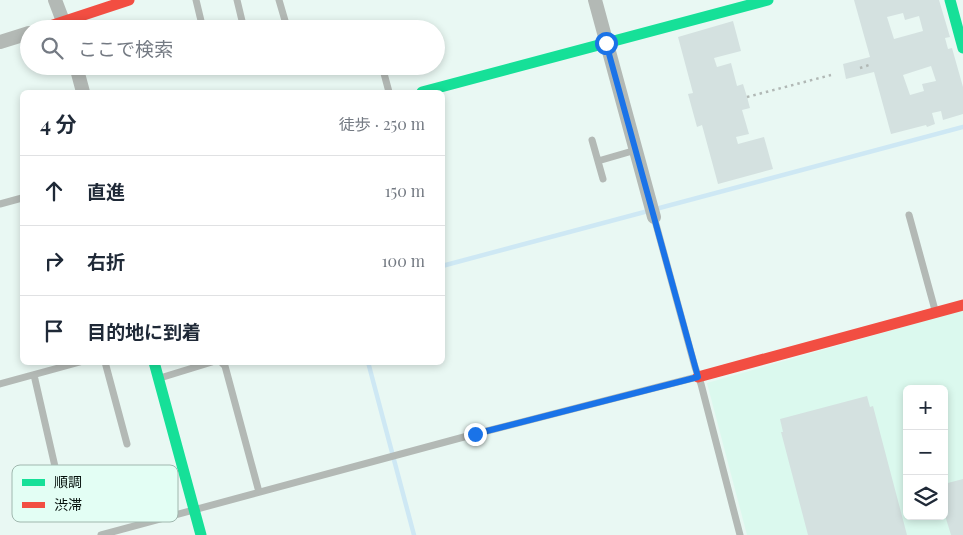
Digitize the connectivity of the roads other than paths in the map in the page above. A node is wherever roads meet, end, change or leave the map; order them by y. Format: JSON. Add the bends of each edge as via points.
{"nodes":[{"id":1,"x":55,"y":0,"type":"edge"},
{"id":2,"x":196,"y":0,"type":"edge"},
{"id":3,"x":237,"y":0,"type":"edge"},
{"id":4,"x":279,"y":0,"type":"edge"},
{"id":5,"x":595,"y":0,"type":"edge"},
{"id":6,"x":768,"y":0,"type":"edge"},
{"id":7,"x":950,"y":0,"type":"edge"},
{"id":8,"x":123,"y":1,"type":"edge"},
{"id":9,"x":62,"y":20,"type":"edge"},
{"id":10,"x":76,"y":20,"type":"edge"},
{"id":11,"x":201,"y":20,"type":"edge"},
{"id":12,"x":242,"y":20,"type":"edge"},
{"id":13,"x":285,"y":20,"type":"edge"},
{"id":14,"x":20,"y":35,"type":"edge"},
{"id":15,"x":0,"y":42,"type":"edge"},
{"id":16,"x":606,"y":43,"type":"junction"},
{"id":17,"x":963,"y":48,"type":"edge"},
{"id":18,"x":78,"y":75,"type":"edge"},
{"id":19,"x":384,"y":75,"type":"edge"},
{"id":20,"x":82,"y":90,"type":"edge"},
{"id":21,"x":388,"y":90,"type":"edge"},
{"id":22,"x":430,"y":90,"type":"edge"},
{"id":23,"x":592,"y":140,"type":"dead end"},
{"id":24,"x":636,"y":150,"type":"junction"},
{"id":25,"x":598,"y":161,"type":"junction"},
{"id":26,"x":603,"y":179,"type":"dead end"},
{"id":27,"x":20,"y":199,"type":"edge"},
{"id":28,"x":0,"y":204,"type":"edge"},
{"id":29,"x":909,"y":215,"type":"dead end"},
{"id":30,"x":654,"y":217,"type":"joint"},
{"id":31,"x":963,"y":306,"type":"edge"},
{"id":32,"x":936,"y":313,"type":"junction"},
{"id":33,"x":60,"y":365,"type":"edge"},
{"id":34,"x":106,"y":365,"type":"edge"},
{"id":35,"x":155,"y":365,"type":"edge"},
{"id":36,"x":202,"y":365,"type":"edge"},
{"id":37,"x":224,"y":365,"type":"edge"},
{"id":38,"x":34,"y":375,"type":"junction"},
{"id":39,"x":698,"y":377,"type":"junction"},
{"id":40,"x":159,"y":378,"type":"junction"},
{"id":41,"x":0,"y":384,"type":"edge"},
{"id":42,"x":127,"y":444,"type":"dead end"},
{"id":43,"x":55,"y":465,"type":"edge"},
{"id":44,"x":259,"y":492,"type":"junction"},
{"id":45,"x":194,"y":509,"type":"junction"},
{"id":46,"x":178,"y":513,"type":"edge"},
{"id":47,"x":148,"y":522,"type":"edge"},
{"id":48,"x":101,"y":535,"type":"edge"},
{"id":49,"x":200,"y":535,"type":"edge"},
{"id":50,"x":740,"y":535,"type":"edge"}],
"edges":[{"from":1,"to":9,"type":"street"},
{"from":2,"to":11,"type":"lane"},
{"from":3,"to":12,"type":"lane"},
{"from":4,"to":13,"type":"lane"},
{"from":5,"to":16,"type":"street"},
{"from":6,"to":16,"type":"street"},
{"from":7,"to":17,"type":"street"},
{"from":8,"to":10,"type":"street"},
{"from":14,"to":15,"type":"street"},
{"from":16,"to":22,"type":"street"},
{"from":16,"to":24,"type":"street"},
{"from":18,"to":20,"type":"street"},
{"from":19,"to":21,"type":"lane"},
{"from":23,"to":25,"type":"lane"},
{"from":24,"to":25,"type":"lane"},
{"from":24,"to":30,"type":"street"},
{"from":25,"to":26,"type":"lane"},
{"from":27,"to":28,"type":"lane"},
{"from":29,"to":32,"type":"lane"},
{"from":30,"to":39,"type":"lane"},
{"from":31,"to":32,"type":"street"},
{"from":32,"to":39,"type":"street"},
{"from":33,"to":38,"type":"lane"},
{"from":34,"to":42,"type":"lane"},
{"from":35,"to":40,"type":"street"},
{"from":36,"to":40,"type":"lane"},
{"from":37,"to":44,"type":"lane"},
{"from":38,"to":41,"type":"lane"},
{"from":38,"to":43,"type":"lane"},
{"from":39,"to":44,"type":"lane"},
{"from":39,"to":50,"type":"lane"},
{"from":40,"to":45,"type":"street"},
{"from":44,"to":45,"type":"lane"},
{"from":45,"to":46,"type":"lane"},
{"from":45,"to":49,"type":"street"},
{"from":47,"to":48,"type":"lane"}]}
